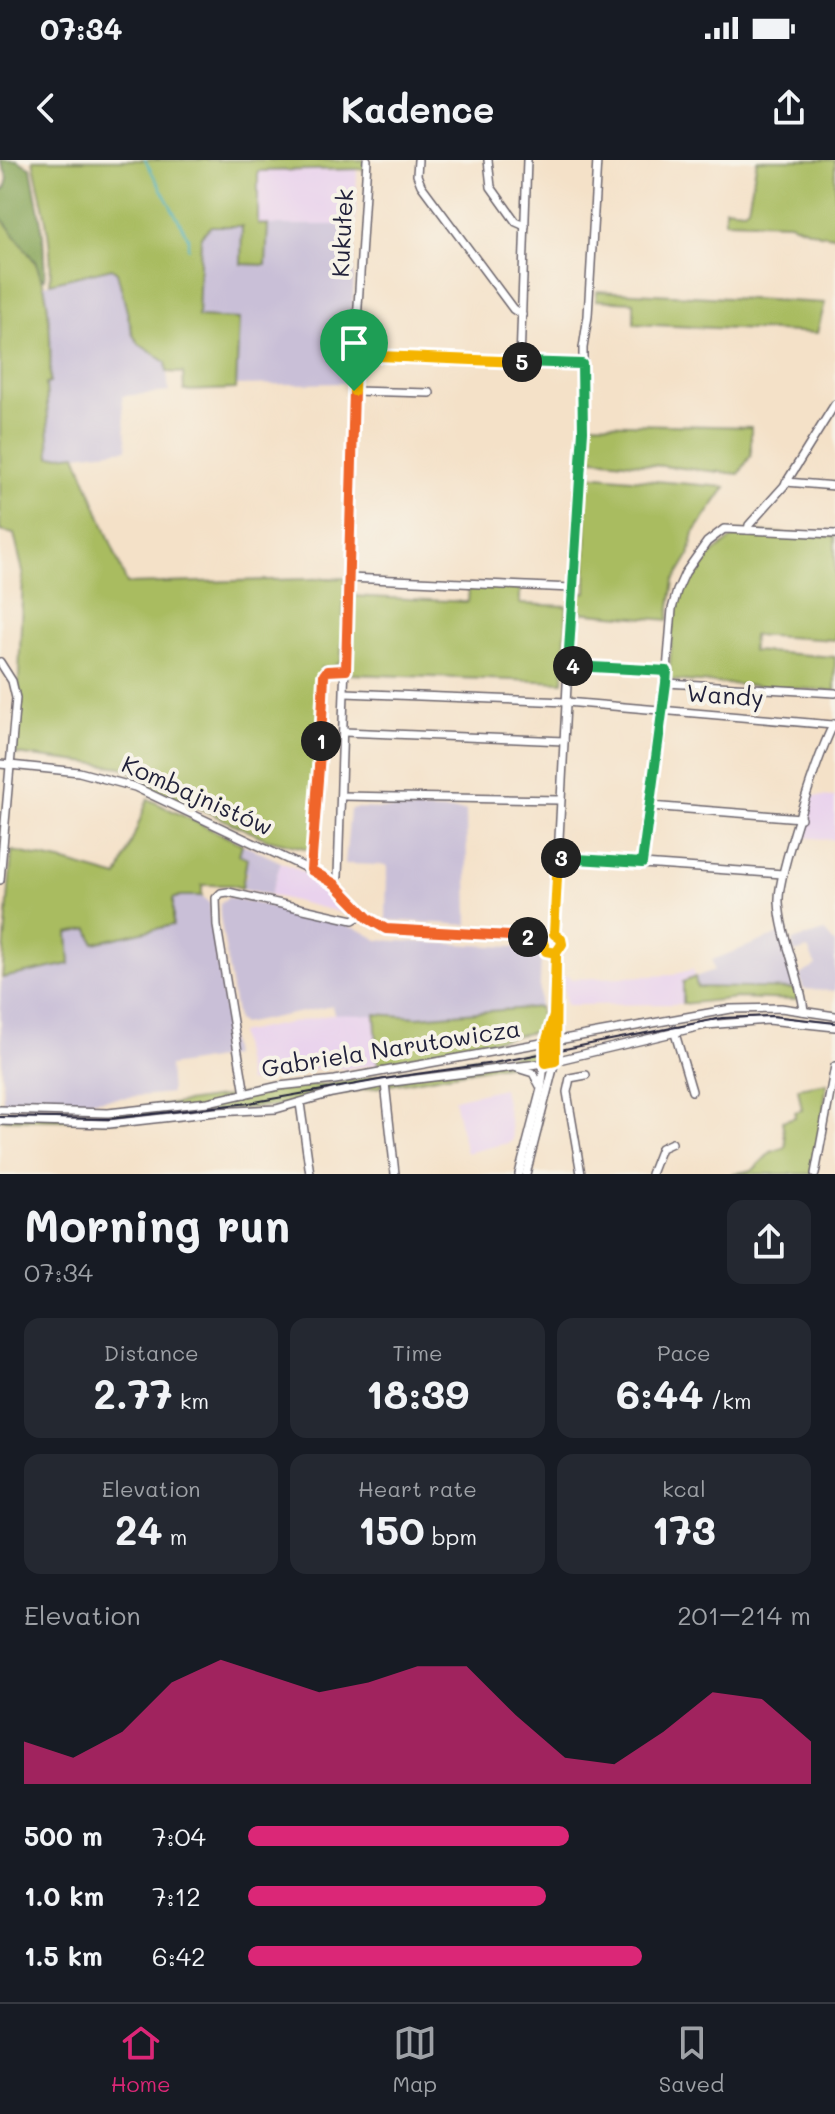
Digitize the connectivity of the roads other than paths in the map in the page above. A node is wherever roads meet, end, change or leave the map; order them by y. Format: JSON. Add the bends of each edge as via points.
{"nodes":[{"id":1,"x":367,"y":160,"type":"edge"},
{"id":2,"x":418,"y":160,"type":"edge"},
{"id":3,"x":488,"y":160,"type":"edge"},
{"id":4,"x":527,"y":160,"type":"edge"},
{"id":5,"x":597,"y":160,"type":"edge"},
{"id":6,"x":525,"y":226,"type":"junction"},
{"id":7,"x":522,"y":315,"type":"junction"},
{"id":8,"x":355,"y":355,"type":"junction"},
{"id":9,"x":520,"y":362,"type":"junction"},
{"id":10,"x":582,"y":364,"type":"junction"},
{"id":11,"x":354,"y":391,"type":"junction"},
{"id":12,"x":430,"y":393,"type":"dead end"},
{"id":13,"x":835,"y":404,"type":"edge"},
{"id":14,"x":786,"y":482,"type":"junction"},
{"id":15,"x":835,"y":486,"type":"edge"},
{"id":16,"x":748,"y":530,"type":"junction"},
{"id":17,"x":835,"y":534,"type":"edge"},
{"id":18,"x":349,"y":578,"type":"junction"},
{"id":19,"x":572,"y":588,"type":"junction"},
{"id":20,"x":0,"y":662,"type":"edge"},
{"id":21,"x":568,"y":666,"type":"junction"},
{"id":22,"x":346,"y":670,"type":"junction"},
{"id":23,"x":667,"y":671,"type":"junction"},
{"id":24,"x":666,"y":683,"type":"junction"},
{"id":25,"x":345,"y":693,"type":"junction"},
{"id":26,"x":835,"y":693,"type":"edge"},
{"id":27,"x":566,"y":702,"type":"junction"},
{"id":28,"x":662,"y":712,"type":"junction"},
{"id":29,"x":834,"y":724,"type":"edge"},
{"id":30,"x":344,"y":732,"type":"junction"},
{"id":31,"x":564,"y":741,"type":"junction"},
{"id":32,"x":0,"y":764,"type":"edge"},
{"id":33,"x":11,"y":764,"type":"junction"},
{"id":34,"x":341,"y":796,"type":"junction"},
{"id":35,"x":560,"y":800,"type":"junction"},
{"id":36,"x":650,"y":806,"type":"junction"},
{"id":37,"x":801,"y":818,"type":"junction"},
{"id":38,"x":558,"y":858,"type":"junction"},
{"id":39,"x":642,"y":863,"type":"junction"},
{"id":40,"x":311,"y":870,"type":"junction"},
{"id":41,"x":783,"y":874,"type":"junction"},
{"id":42,"x":0,"y":880,"type":"edge"},
{"id":43,"x":335,"y":884,"type":"junction"},
{"id":44,"x":363,"y":914,"type":"junction"},
{"id":45,"x":554,"y":934,"type":"junction"},
{"id":46,"x":543,"y":942,"type":"junction"},
{"id":47,"x":556,"y":953,"type":"junction"},
{"id":48,"x":804,"y":1011,"type":"junction"},
{"id":49,"x":835,"y":1016,"type":"edge"},
{"id":50,"x":555,"y":1019,"type":"junction"},
{"id":51,"x":835,"y":1027,"type":"edge"},
{"id":52,"x":674,"y":1030,"type":"junction"},
{"id":53,"x":574,"y":1039,"type":"junction"},
{"id":54,"x":556,"y":1042,"type":"junction"},
{"id":55,"x":546,"y":1043,"type":"junction"},
{"id":56,"x":555,"y":1061,"type":"junction"},
{"id":57,"x":546,"y":1063,"type":"junction"},
{"id":58,"x":835,"y":1066,"type":"edge"},
{"id":59,"x":515,"y":1067,"type":"junction"},
{"id":60,"x":586,"y":1075,"type":"dead end"},
{"id":61,"x":385,"y":1083,"type":"junction"},
{"id":62,"x":541,"y":1089,"type":"junction"},
{"id":63,"x":692,"y":1091,"type":"dead end"},
{"id":64,"x":245,"y":1094,"type":"junction"},
{"id":65,"x":300,"y":1103,"type":"junction"},
{"id":66,"x":0,"y":1110,"type":"edge"},
{"id":67,"x":0,"y":1121,"type":"edge"},
{"id":68,"x":672,"y":1143,"type":"dead end"},
{"id":69,"x":310,"y":1174,"type":"edge"},
{"id":70,"x":395,"y":1174,"type":"edge"},
{"id":71,"x":519,"y":1174,"type":"edge"},
{"id":72,"x":526,"y":1174,"type":"edge"},
{"id":73,"x":581,"y":1174,"type":"edge"},
{"id":74,"x":651,"y":1174,"type":"edge"},
{"id":75,"x":815,"y":1174,"type":"edge"}],
"edges":[{"from":1,"to":8,"type":"street","name":"Kukułek"},
{"from":2,"to":7,"type":"street","via":[[421,185]]},
{"from":3,"to":6,"type":"street","via":[[491,187],[516,222]]},
{"from":4,"to":6,"type":"street"},
{"from":5,"to":10,"type":"street"},
{"from":6,"to":7,"type":"street"},
{"from":7,"to":9,"type":"street"},
{"from":8,"to":9,"type":"street"},
{"from":8,"to":11,"type":"street","name":"Kukułek"},
{"from":9,"to":10,"type":"street"},
{"from":10,"to":19,"type":"street"},
{"from":11,"to":12,"type":"street"},
{"from":11,"to":18,"type":"street","name":"Kukułek"},
{"from":13,"to":14,"type":"street"},
{"from":14,"to":15,"type":"street"},
{"from":14,"to":16,"type":"street"},
{"from":16,"to":17,"type":"street"},
{"from":16,"to":23,"type":"street","via":[[719,531],[685,573],[672,609]]},
{"from":18,"to":19,"type":"street"},
{"from":18,"to":22,"type":"street","name":"Kukułek"},
{"from":19,"to":21,"type":"street"},
{"from":20,"to":33,"type":"street","via":[[16,694]]},
{"from":21,"to":23,"type":"street"},
{"from":21,"to":27,"type":"street"},
{"from":22,"to":25,"type":"street","name":"Kukułek"},
{"from":22,"to":40,"type":"street","via":[[324,675]]},
{"from":23,"to":24,"type":"street"},
{"from":24,"to":26,"type":"street"},
{"from":24,"to":28,"type":"street"},
{"from":25,"to":27,"type":"street","name":"Wandy"},
{"from":25,"to":30,"type":"street","name":"Kukułek"},
{"from":27,"to":28,"type":"street","name":"Wandy"},
{"from":27,"to":31,"type":"street"},
{"from":28,"to":29,"type":"street","name":"Wandy"},
{"from":28,"to":36,"type":"street"},
{"from":29,"to":37,"type":"street"},
{"from":30,"to":31,"type":"street"},
{"from":30,"to":34,"type":"street","name":"Kukułek"},
{"from":31,"to":35,"type":"street"},
{"from":32,"to":33,"type":"street","name":"Kombajnistów"},
{"from":33,"to":40,"type":"street","name":"Kombajnistów","via":[[79,772],[140,789]]},
{"from":33,"to":42,"type":"street"},
{"from":34,"to":35,"type":"street"},
{"from":34,"to":43,"type":"street","name":"Kukułek"},
{"from":35,"to":38,"type":"street"},
{"from":36,"to":37,"type":"street"},
{"from":36,"to":39,"type":"street"},
{"from":37,"to":41,"type":"street"},
{"from":38,"to":39,"type":"street"},
{"from":38,"to":45,"type":"street"},
{"from":39,"to":41,"type":"street"},
{"from":40,"to":43,"type":"street","name":"Kombajnistów"},
{"from":41,"to":48,"type":"street","via":[[779,906]]},
{"from":43,"to":44,"type":"street","name":"Kombajnistów"},
{"from":44,"to":46,"type":"street","name":"Kombajnistów","via":[[392,930],[522,936]]},
{"from":44,"to":64,"type":"street","via":[[353,920],[228,892],[216,898]]},
{"from":45,"to":46,"type":"street"},
{"from":45,"to":47,"type":"street","via":[[562,944]]},
{"from":46,"to":47,"type":"street","via":[[546,951]]},
{"from":47,"to":50,"type":"street"},
{"from":48,"to":49,"type":"street","name":"Gabriela Narutowicza"},
{"from":48,"to":53,"type":"street","name":"Gabriela Narutowicza","via":[[731,1009]]},
{"from":50,"to":53,"type":"street"},
{"from":50,"to":54,"type":"street"},
{"from":50,"to":55,"type":"street"},
{"from":51,"to":52,"type":"street","name":"Gabriela Narutowicza","via":[[768,1020]]},
{"from":52,"to":56,"type":"street","name":"Gabriela Narutowicza"},
{"from":52,"to":63,"type":"street"},
{"from":53,"to":54,"type":"street","name":"Gabriela Narutowicza"},
{"from":54,"to":55,"type":"street","name":"Gabriela Narutowicza"},
{"from":54,"to":56,"type":"street"},
{"from":55,"to":57,"type":"street"},
{"from":55,"to":64,"type":"street","name":"Gabriela Narutowicza"},
{"from":56,"to":57,"type":"street","name":"Gabriela Narutowicza"},
{"from":56,"to":72,"type":"street"},
{"from":57,"to":59,"type":"street","name":"Gabriela Narutowicza"},
{"from":57,"to":62,"type":"street"},
{"from":58,"to":75,"type":"street"},
{"from":59,"to":61,"type":"street","name":"Gabriela Narutowicza"},
{"from":59,"to":62,"type":"street","name":"Gabriela Narutowicza","via":[[533,1073]]},
{"from":60,"to":73,"type":"street","via":[[570,1078],[567,1092]]},
{"from":61,"to":65,"type":"street","name":"Gabriela Narutowicza"},
{"from":61,"to":70,"type":"street"},
{"from":62,"to":71,"type":"street"},
{"from":64,"to":66,"type":"street","name":"Gabriela Narutowicza","via":[[108,1113]]},
{"from":65,"to":67,"type":"street","name":"Gabriela Narutowicza","via":[[109,1124]]},
{"from":65,"to":69,"type":"street"},
{"from":68,"to":74,"type":"street","via":[[661,1148]]}]}
